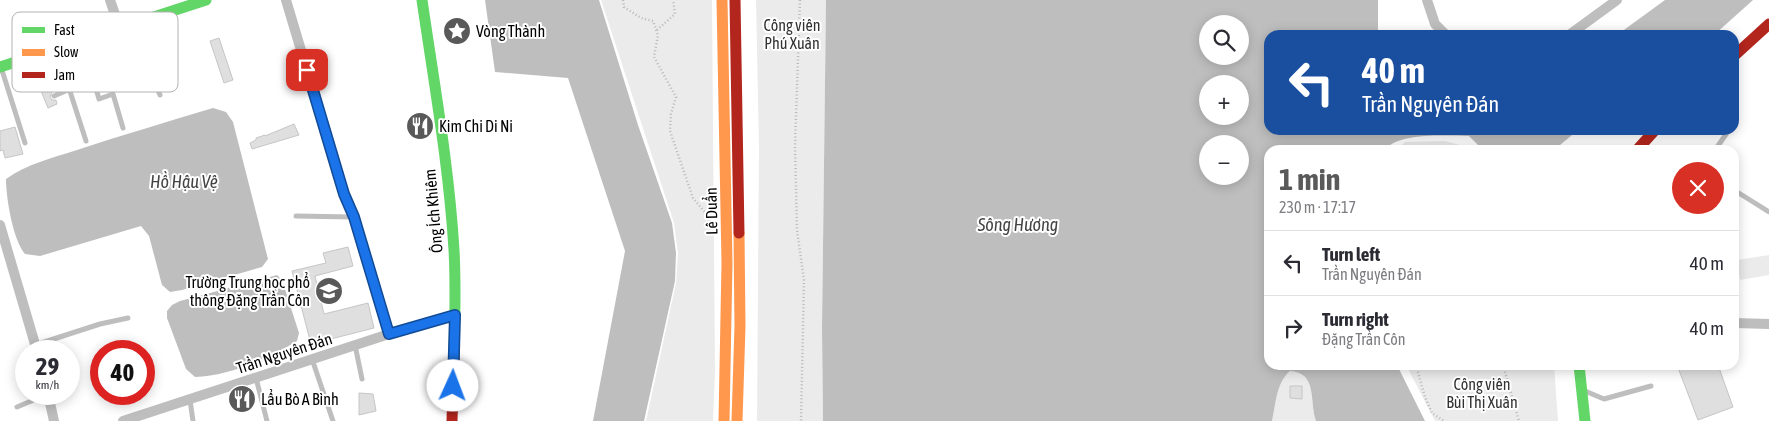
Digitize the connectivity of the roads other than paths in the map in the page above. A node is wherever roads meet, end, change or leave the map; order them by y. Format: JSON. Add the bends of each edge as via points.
{"nodes":[{"id":1,"x":110,"y":0,"type":"edge"},
{"id":2,"x":206,"y":0,"type":"edge"},
{"id":3,"x":286,"y":0,"type":"edge"},
{"id":4,"x":422,"y":0,"type":"edge"},
{"id":5,"x":722,"y":0,"type":"edge"},
{"id":6,"x":735,"y":0,"type":"edge"},
{"id":7,"x":1427,"y":0,"type":"edge"},
{"id":8,"x":1616,"y":0,"type":"edge"},
{"id":9,"x":116,"y":12,"type":"edge"},
{"id":10,"x":170,"y":12,"type":"edge"},
{"id":11,"x":1769,"y":24,"type":"edge"},
{"id":12,"x":1441,"y":30,"type":"edge"},
{"id":13,"x":1576,"y":30,"type":"edge"},
{"id":14,"x":1739,"y":51,"type":"edge"},
{"id":15,"x":12,"y":63,"type":"edge"},
{"id":16,"x":0,"y":67,"type":"edge"},
{"id":17,"x":63,"y":92,"type":"edge"},
{"id":18,"x":71,"y":92,"type":"edge"},
{"id":19,"x":97,"y":92,"type":"edge"},
{"id":20,"x":159,"y":92,"type":"edge"},
{"id":21,"x":160,"y":95,"type":"dead end"},
{"id":22,"x":54,"y":96,"type":"dead end"},
{"id":23,"x":123,"y":128,"type":"dead end"},
{"id":24,"x":1650,"y":135,"type":"edge"},
{"id":25,"x":86,"y":141,"type":"dead end"},
{"id":26,"x":25,"y":143,"type":"dead end"},
{"id":27,"x":1642,"y":145,"type":"edge"},
{"id":28,"x":1739,"y":193,"type":"edge"},
{"id":29,"x":1769,"y":212,"type":"edge"},
{"id":30,"x":296,"y":216,"type":"dead end"},
{"id":31,"x":354,"y":217,"type":"junction"},
{"id":32,"x":0,"y":224,"type":"edge"},
{"id":33,"x":455,"y":315,"type":"junction"},
{"id":34,"x":128,"y":318,"type":"dead end"},
{"id":35,"x":1739,"y":323,"type":"edge"},
{"id":36,"x":1769,"y":324,"type":"edge"},
{"id":37,"x":389,"y":334,"type":"junction"},
{"id":38,"x":34,"y":340,"type":"edge"},
{"id":39,"x":57,"y":340,"type":"edge"},
{"id":40,"x":355,"y":345,"type":"junction"},
{"id":41,"x":312,"y":359,"type":"junction"},
{"id":42,"x":1580,"y":370,"type":"edge"},
{"id":43,"x":256,"y":378,"type":"junction"},
{"id":44,"x":362,"y":379,"type":"dead end"},
{"id":45,"x":1651,"y":386,"type":"dead end"},
{"id":46,"x":1582,"y":390,"type":"junction"},
{"id":47,"x":190,"y":400,"type":"junction"},
{"id":48,"x":22,"y":405,"type":"edge"},
{"id":49,"x":50,"y":405,"type":"edge"},
{"id":50,"x":17,"y":407,"type":"dead end"},
{"id":51,"x":54,"y":421,"type":"edge"},
{"id":52,"x":124,"y":421,"type":"edge"},
{"id":53,"x":193,"y":421,"type":"edge"},
{"id":54,"x":267,"y":421,"type":"edge"},
{"id":55,"x":333,"y":421,"type":"edge"},
{"id":56,"x":452,"y":421,"type":"edge"},
{"id":57,"x":724,"y":421,"type":"edge"},
{"id":58,"x":737,"y":421,"type":"edge"},
{"id":59,"x":1584,"y":421,"type":"edge"},
{"id":60,"x":1596,"y":421,"type":"edge"}],
"edges":[{"from":1,"to":9,"type":"street"},
{"from":2,"to":10,"type":"main road"},
{"from":3,"to":31,"type":"street","via":[[344,194]]},
{"from":4,"to":33,"type":"main road","name":"Ông Ích Khiêm","via":[[446,171],[454,250]]},
{"from":5,"to":57,"type":"main road","name":"Lê Duẩn","via":[[728,256]]},
{"from":6,"to":58,"type":"main road","name":"Lê Duẩn","via":[[740,326]]},
{"from":7,"to":12,"type":"street","via":[[1435,24]]},
{"from":8,"to":13,"type":"street"},
{"from":11,"to":14,"type":"main road"},
{"from":15,"to":16,"type":"main road"},
{"from":16,"to":26,"type":"lane"},
{"from":17,"to":22,"type":"lane"},
{"from":18,"to":25,"type":"lane"},
{"from":19,"to":23,"type":"lane","via":[[99,99],[113,94]]},
{"from":20,"to":21,"type":"lane"},
{"from":24,"to":27,"type":"main road"},
{"from":28,"to":29,"type":"lane"},
{"from":30,"to":31,"type":"lane"},
{"from":31,"to":37,"type":"street"},
{"from":32,"to":38,"type":"street"},
{"from":33,"to":37,"type":"street","name":"Trần Nguyên Đán"},
{"from":33,"to":56,"type":"main road","name":"Ông Ích Khiêm"},
{"from":34,"to":39,"type":"lane","via":[[100,324]]},
{"from":35,"to":36,"type":"street"},
{"from":37,"to":40,"type":"street","name":"Trần Nguyên Đán"},
{"from":40,"to":41,"type":"street","name":"Trần Nguyên Đán"},
{"from":40,"to":44,"type":"lane"},
{"from":41,"to":43,"type":"street","name":"Trần Nguyên Đán"},
{"from":41,"to":55,"type":"lane"},
{"from":42,"to":46,"type":"main road"},
{"from":43,"to":47,"type":"street","name":"Trần Nguyên Đán"},
{"from":43,"to":54,"type":"lane"},
{"from":45,"to":46,"type":"lane","via":[[1604,399]]},
{"from":46,"to":59,"type":"main road"},
{"from":46,"to":60,"type":"main road"},
{"from":47,"to":52,"type":"street","name":"Trần Nguyên Đán"},
{"from":47,"to":53,"type":"lane"},
{"from":48,"to":50,"type":"lane"},
{"from":49,"to":51,"type":"street"}]}
